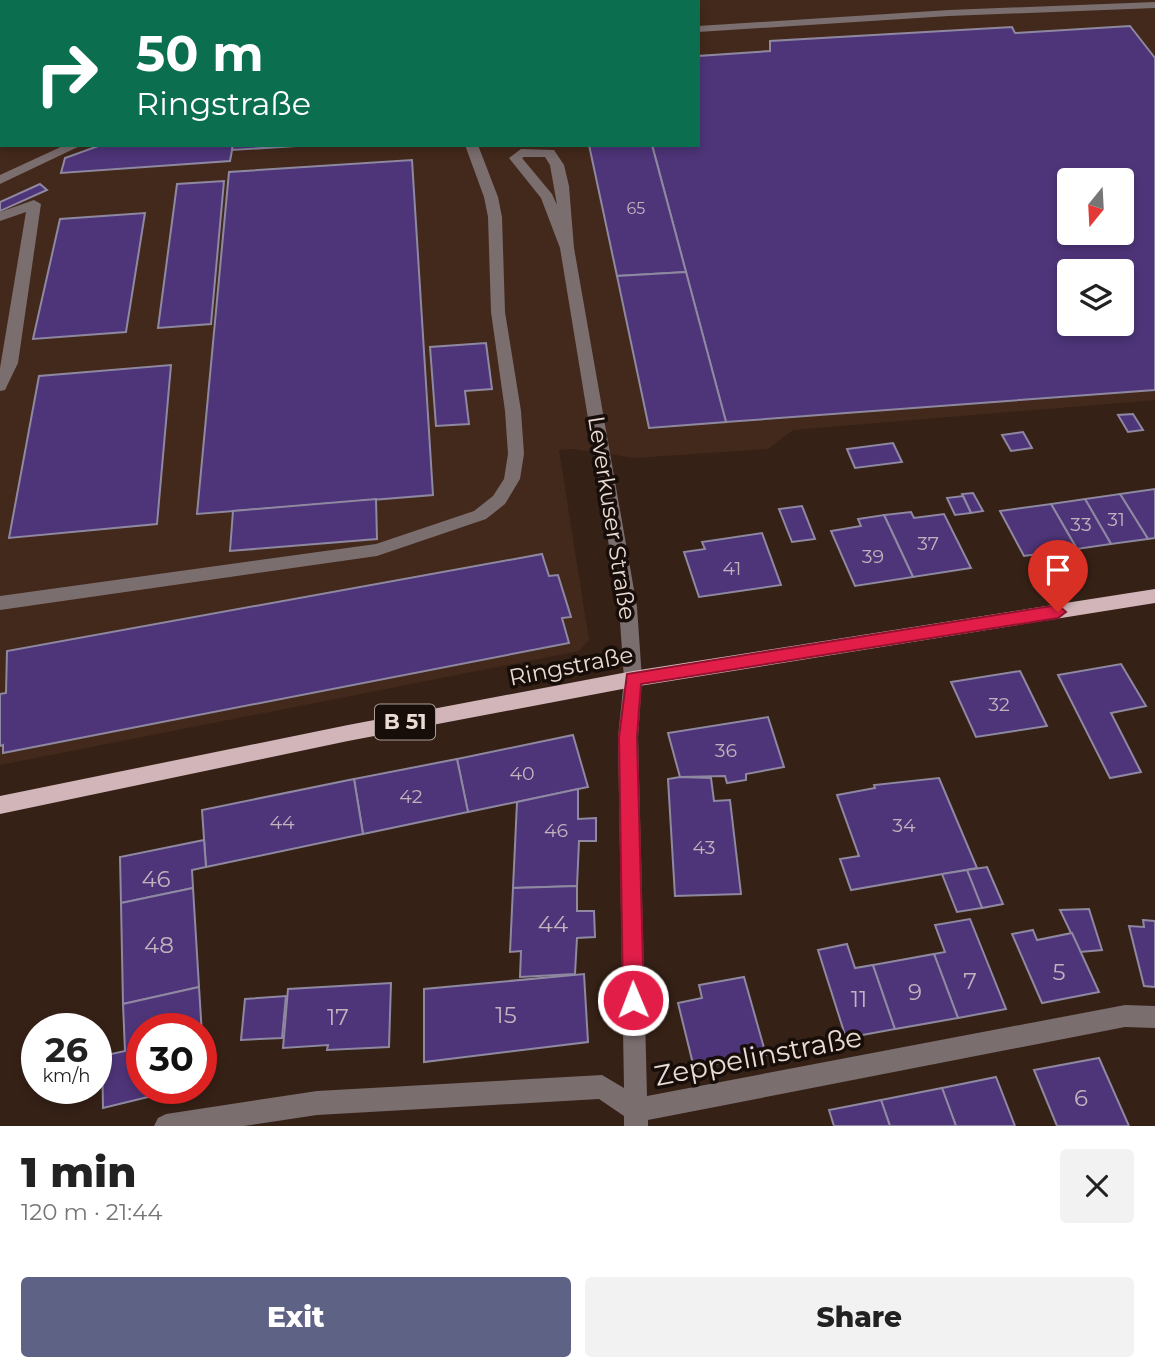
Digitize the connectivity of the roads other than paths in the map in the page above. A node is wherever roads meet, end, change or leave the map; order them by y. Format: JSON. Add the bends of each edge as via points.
{"nodes":[{"id":1,"x":1155,"y":5,"type":"edge"},
{"id":2,"x":700,"y":29,"type":"edge"},
{"id":3,"x":72,"y":147,"type":"edge"},
{"id":4,"x":472,"y":147,"type":"edge"},
{"id":5,"x":545,"y":148,"type":"edge"},
{"id":6,"x":515,"y":152,"type":"edge"},
{"id":7,"x":0,"y":180,"type":"edge"},
{"id":8,"x":0,"y":217,"type":"edge"},
{"id":9,"x":566,"y":248,"type":"junction"},
{"id":10,"x":0,"y":386,"type":"edge"},
{"id":11,"x":1155,"y":596,"type":"edge"},
{"id":12,"x":0,"y":603,"type":"edge"},
{"id":13,"x":633,"y":679,"type":"junction"},
{"id":14,"x":0,"y":805,"type":"edge"},
{"id":15,"x":1155,"y":1017,"type":"edge"},
{"id":16,"x":636,"y":1118,"type":"edge"},
{"id":17,"x":166,"y":1126,"type":"edge"}],
"edges":[{"from":1,"to":2,"type":"street"},
{"from":3,"to":7,"type":"street"},
{"from":4,"to":12,"type":"street","via":[[495,217],[498,312],[513,411],[516,454],[512,479],[499,500],[480,515],[377,550]]},
{"from":5,"to":6,"type":"street","name":"Leverkuser Straße"},
{"from":5,"to":9,"type":"street","name":"Leverkuser Straße","via":[[557,165],[562,186]]},
{"from":6,"to":9,"type":"street","name":"Leverkuser Straße","via":[[547,197]]},
{"from":8,"to":10,"type":"street","via":[[34,204],[10,363]]},
{"from":9,"to":13,"type":"street","name":"Leverkuser Straße","via":[[628,607]]},
{"from":11,"to":13,"type":"main road","name":"Ringstraße","number":"B 51"},
{"from":13,"to":14,"type":"main road","name":"Ringstraße","number":"B 51"},
{"from":13,"to":16,"type":"street","name":"Leverkuser Straße","via":[[628,737]]},
{"from":15,"to":16,"type":"street","name":"Zeppelinstraße","via":[[1125,1016]]},
{"from":16,"to":17,"type":"street","name":"Zeppelinstraße","via":[[602,1087],[317,1103]]}]}
